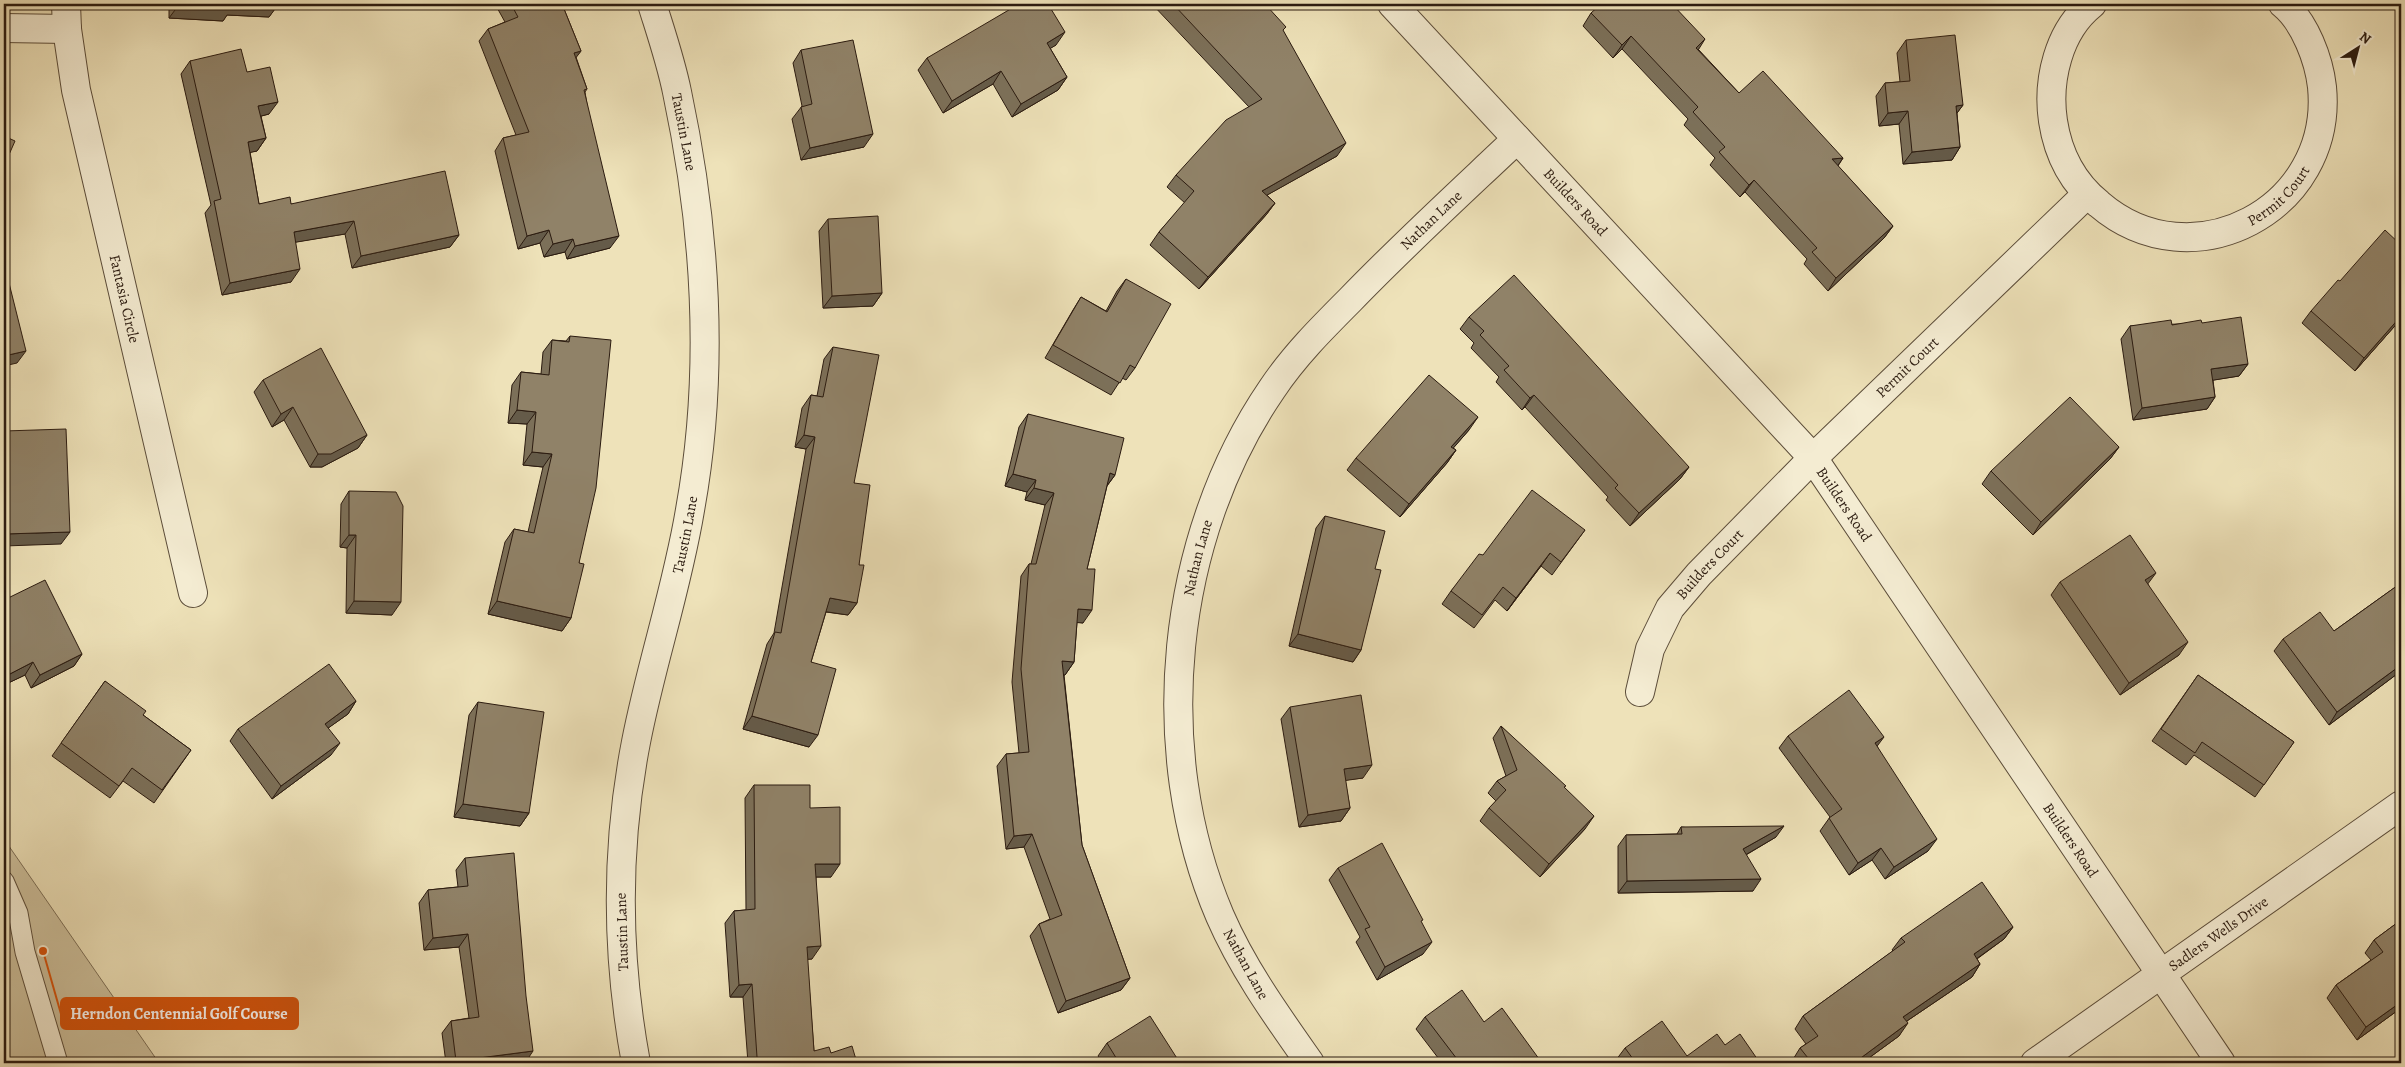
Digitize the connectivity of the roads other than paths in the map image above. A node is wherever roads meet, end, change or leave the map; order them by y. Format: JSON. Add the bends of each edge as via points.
{"nodes":[{"id":1,"x":652,"y":4,"type":"edge"},
{"id":2,"x":1392,"y":4,"type":"edge"},
{"id":3,"x":2092,"y":4,"type":"edge"},
{"id":4,"x":2283,"y":4,"type":"edge"},
{"id":5,"x":67,"y":16,"type":"edge"},
{"id":6,"x":4,"y":28,"type":"edge"},
{"id":7,"x":1517,"y":138,"type":"junction"},
{"id":8,"x":2087,"y":194,"type":"junction"},
{"id":9,"x":1813,"y":458,"type":"junction"},
{"id":10,"x":193,"y":593,"type":"dead end"},
{"id":11,"x":1640,"y":692,"type":"dead end"},
{"id":12,"x":2401,"y":805,"type":"edge"},
{"id":13,"x":4,"y":881,"type":"edge"},
{"id":14,"x":2161,"y":974,"type":"junction"},
{"id":15,"x":58,"y":1063,"type":"edge"},
{"id":16,"x":636,"y":1063,"type":"edge"},
{"id":17,"x":1310,"y":1063,"type":"edge"},
{"id":18,"x":2035,"y":1063,"type":"edge"},
{"id":19,"x":2221,"y":1063,"type":"edge"}],
"edges":[{"from":1,"to":16,"type":"street","name":"Taustin Lane","via":[[677,90],[695,189],[704,289],[703,405],[691,509],[636,741],[623,829],[619,912],[626,1008]]},
{"from":2,"to":7,"type":"street","name":"Builders Road"},
{"from":3,"to":8,"type":"street","name":"Permit Court","via":[[2068,33],[2055,63],[2050,100],[2056,139],[2070,172]]},
{"from":4,"to":8,"type":"street","name":"Permit Court","via":[[2307,36],[2320,69],[2324,107],[2318,142],[2303,175],[2279,203],[2248,224],[2214,236],[2182,238],[2147,232],[2122,221]]},
{"from":5,"to":6,"type":"street"},
{"from":5,"to":10,"type":"street","name":"Fantasia Circle","via":[[76,90]]},
{"from":7,"to":9,"type":"street","name":"Builders Road"},
{"from":7,"to":17,"type":"street","name":"Nathan Lane","via":[[1307,343],[1272,389],[1234,454],[1207,520],[1189,585],[1179,655],[1179,748],[1189,816],[1207,883],[1221,918],[1259,990]]},
{"from":8,"to":9,"type":"street","name":"Permit Court"},
{"from":9,"to":11,"type":"street","name":"Builders Court","via":[[1670,608],[1650,649]]},
{"from":9,"to":14,"type":"street","name":"Builders Road"},
{"from":12,"to":14,"type":"street","name":"Sadlers Wells Drive"},
{"from":13,"to":15,"type":"lane","via":[[18,913],[25,952]]},
{"from":14,"to":18,"type":"street","name":"Sadlers Wells Drive"},
{"from":14,"to":19,"type":"street","name":"Builders Road"}]}
